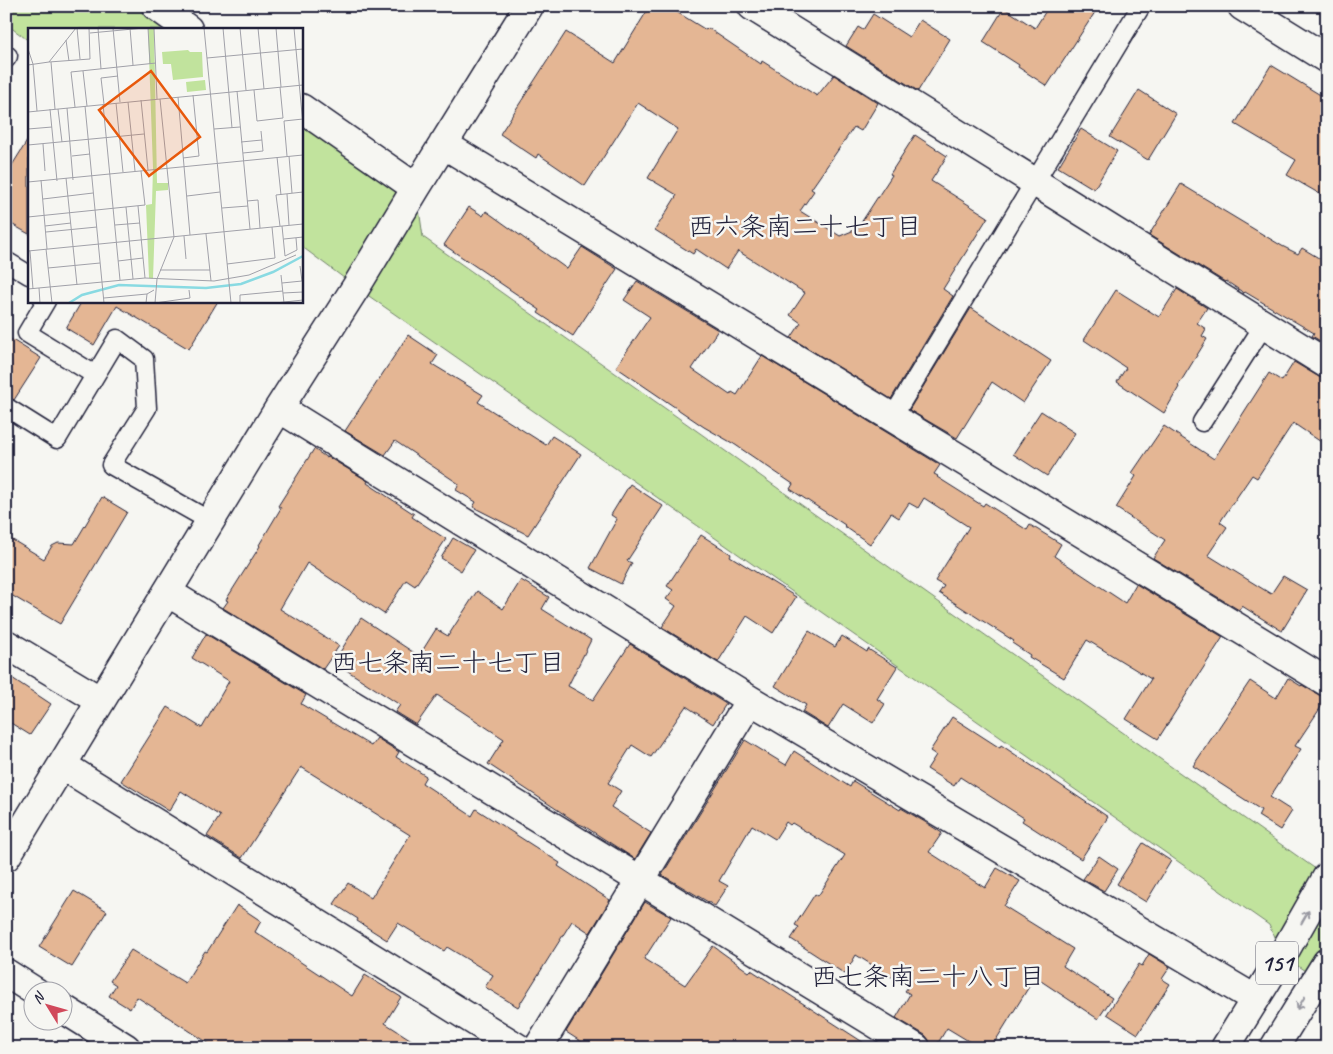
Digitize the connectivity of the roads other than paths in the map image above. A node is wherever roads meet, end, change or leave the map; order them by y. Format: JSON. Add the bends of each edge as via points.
{"nodes":[{"id":1,"x":156,"y":6,"type":"edge"},
{"id":2,"x":529,"y":6,"type":"edge"},
{"id":3,"x":752,"y":6,"type":"edge"},
{"id":4,"x":1140,"y":6,"type":"edge"},
{"id":5,"x":1242,"y":6,"type":"edge"},
{"id":6,"x":187,"y":28,"type":"edge"},
{"id":7,"x":1327,"y":59,"type":"edge"},
{"id":8,"x":302,"y":109,"type":"edge"},
{"id":9,"x":443,"y":144,"type":"junction"},
{"id":10,"x":1035,"y":182,"type":"junction"},
{"id":11,"x":416,"y":188,"type":"junction"},
{"id":12,"x":6,"y":261,"type":"edge"},
{"id":13,"x":28,"y":274,"type":"edge"},
{"id":14,"x":45,"y":302,"type":"edge"},
{"id":15,"x":1264,"y":324,"type":"junction"},
{"id":16,"x":1327,"y":364,"type":"edge"},
{"id":17,"x":95,"y":375,"type":"junction"},
{"id":18,"x":6,"y":407,"type":"edge"},
{"id":19,"x":279,"y":408,"type":"junction"},
{"id":20,"x":892,"y":418,"type":"junction"},
{"id":21,"x":1202,"y":422,"type":"dead end"},
{"id":22,"x":210,"y":521,"type":"junction"},
{"id":23,"x":167,"y":592,"type":"junction"},
{"id":24,"x":6,"y":644,"type":"edge"},
{"id":25,"x":1327,"y":682,"type":"edge"},
{"id":26,"x":750,"y":700,"type":"junction"},
{"id":27,"x":101,"y":701,"type":"junction"},
{"id":28,"x":62,"y":765,"type":"junction"},
{"id":29,"x":6,"y":857,"type":"edge"},
{"id":30,"x":1327,"y":877,"type":"edge"},
{"id":31,"x":640,"y":880,"type":"junction"},
{"id":32,"x":1327,"y":962,"type":"edge"},
{"id":33,"x":6,"y":973,"type":"edge"},
{"id":34,"x":22,"y":983,"type":"edge"},
{"id":35,"x":1255,"y":999,"type":"junction"},
{"id":36,"x":72,"y":1014,"type":"edge"},
{"id":37,"x":126,"y":1048,"type":"edge"},
{"id":38,"x":518,"y":1048,"type":"edge"},
{"id":39,"x":538,"y":1048,"type":"edge"},
{"id":40,"x":916,"y":1048,"type":"edge"},
{"id":41,"x":1225,"y":1048,"type":"edge"},
{"id":42,"x":1274,"y":1048,"type":"edge"}],
"edges":[{"from":1,"to":6,"type":"street"},
{"from":2,"to":9,"type":"street"},
{"from":3,"to":10,"type":"street"},
{"from":4,"to":10,"type":"lane"},
{"from":5,"to":7,"type":"street"},
{"from":8,"to":11,"type":"street"},
{"from":9,"to":11,"type":"street"},
{"from":9,"to":20,"type":"street"},
{"from":10,"to":15,"type":"street"},
{"from":10,"to":20,"type":"lane"},
{"from":11,"to":19,"type":"street"},
{"from":12,"to":13,"type":"lane"},
{"from":14,"to":17,"type":"lane","via":[[27,332]]},
{"from":15,"to":16,"type":"street"},
{"from":15,"to":21,"type":"lane"},
{"from":17,"to":18,"type":"lane","via":[[57,439]]},
{"from":17,"to":22,"type":"lane","via":[[117,339],[144,359],[147,408],[112,465]]},
{"from":19,"to":22,"type":"street"},
{"from":19,"to":26,"type":"street"},
{"from":20,"to":25,"type":"street"},
{"from":22,"to":23,"type":"street"},
{"from":23,"to":27,"type":"street"},
{"from":23,"to":31,"type":"street"},
{"from":24,"to":27,"type":"street"},
{"from":26,"to":31,"type":"street"},
{"from":26,"to":35,"type":"street"},
{"from":27,"to":28,"type":"street"},
{"from":28,"to":29,"type":"street"},
{"from":28,"to":38,"type":"street"},
{"from":35,"to":30,"type":"street","number":"151","one_way":true},
{"from":31,"to":39,"type":"street"},
{"from":31,"to":40,"type":"street"},
{"from":32,"to":42,"type":"street","number":"151","one_way":true},
{"from":33,"to":34,"type":"street"},
{"from":35,"to":41,"type":"street","number":"151"},
{"from":36,"to":37,"type":"street"}]}
